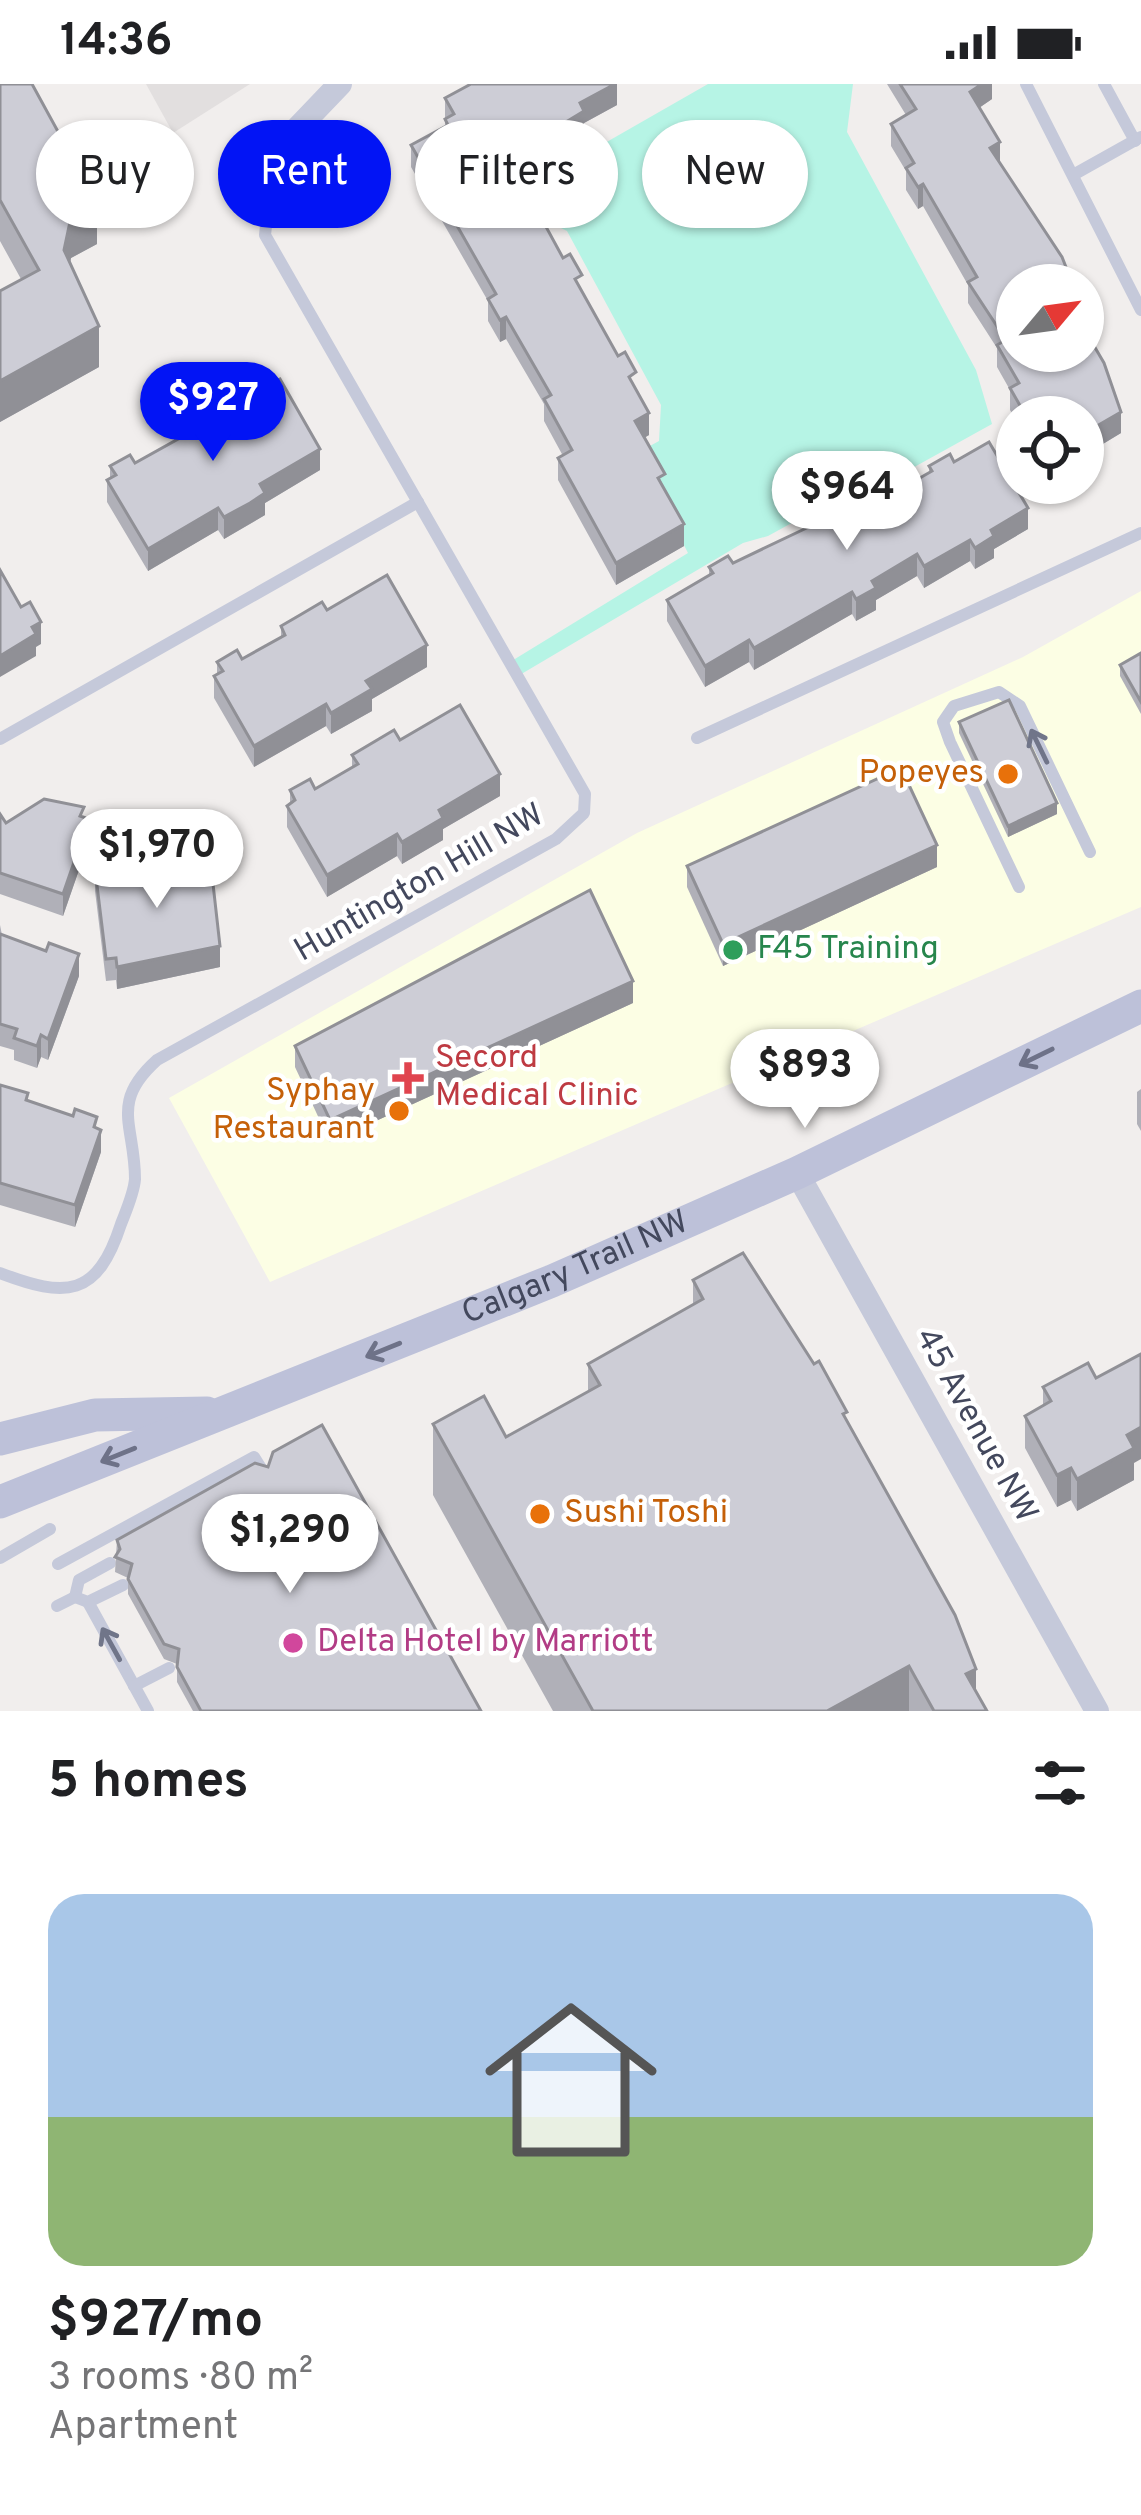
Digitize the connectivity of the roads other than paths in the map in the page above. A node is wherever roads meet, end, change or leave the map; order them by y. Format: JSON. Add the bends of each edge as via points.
{"nodes":[{"id":1,"x":340,"y":84,"type":"edge"},
{"id":2,"x":1026,"y":84,"type":"edge"},
{"id":3,"x":1104,"y":84,"type":"edge"},
{"id":4,"x":306,"y":120,"type":"edge"},
{"id":5,"x":1138,"y":139,"type":"edge"},
{"id":6,"x":1073,"y":175,"type":"junction"},
{"id":7,"x":266,"y":228,"type":"edge"},
{"id":8,"x":1141,"y":310,"type":"edge"},
{"id":9,"x":418,"y":502,"type":"junction"},
{"id":10,"x":1141,"y":533,"type":"edge"},
{"id":11,"x":697,"y":737,"type":"dead end"},
{"id":12,"x":0,"y":739,"type":"edge"},
{"id":13,"x":1090,"y":852,"type":"dead end"},
{"id":14,"x":1019,"y":886,"type":"dead end"},
{"id":15,"x":1141,"y":1006,"type":"edge"},
{"id":16,"x":797,"y":1172,"type":"junction"},
{"id":17,"x":0,"y":1274,"type":"edge"},
{"id":18,"x":227,"y":1412,"type":"junction"},
{"id":19,"x":0,"y":1439,"type":"edge"},
{"id":20,"x":264,"y":1472,"type":"edge"},
{"id":21,"x":0,"y":1502,"type":"edge"},
{"id":22,"x":50,"y":1529,"type":"dead end"},
{"id":23,"x":0,"y":1558,"type":"edge"},
{"id":24,"x":110,"y":1563,"type":"edge"},
{"id":25,"x":58,"y":1564,"type":"dead end"},
{"id":26,"x":123,"y":1585,"type":"edge"},
{"id":27,"x":81,"y":1600,"type":"junction"},
{"id":28,"x":58,"y":1606,"type":"dead end"},
{"id":29,"x":169,"y":1668,"type":"dead end"},
{"id":30,"x":134,"y":1686,"type":"junction"},
{"id":31,"x":148,"y":1711,"type":"edge"},
{"id":32,"x":1097,"y":1711,"type":"edge"}],
"edges":[{"from":1,"to":4,"type":"street"},
{"from":2,"to":6,"type":"lane"},
{"from":3,"to":5,"type":"lane"},
{"from":5,"to":6,"type":"lane"},
{"from":6,"to":8,"type":"lane"},
{"from":7,"to":9,"type":"lane"},
{"from":9,"to":12,"type":"lane"},
{"from":9,"to":17,"type":"lane","name":"Huntington Hill NW","via":[[585,794],[584,813],[556,839],[157,1060],[133,1081],[126,1126],[135,1182],[106,1262],[68,1290]]},
{"from":10,"to":11,"type":"lane"},
{"from":13,"to":14,"type":"lane","one_way":true,"via":[[1020,706],[999,692],[954,706],[944,722],[950,742]]},
{"from":15,"to":16,"type":"main road","name":"Calgary Trail NW","one_way":true},
{"from":16,"to":18,"type":"main road","name":"Calgary Trail NW","one_way":true},
{"from":16,"to":32,"type":"street","name":"45 Avenue NW"},
{"from":18,"to":19,"type":"main road","via":[[95,1415]]},
{"from":18,"to":21,"type":"main road","name":"Calgary Trail NW","one_way":true},
{"from":20,"to":25,"type":"lane","via":[[254,1457]]},
{"from":22,"to":23,"type":"lane"},
{"from":24,"to":27,"type":"lane","via":[[79,1580]]},
{"from":26,"to":27,"type":"lane"},
{"from":27,"to":28,"type":"lane"},
{"from":30,"to":27,"type":"lane","one_way":true},
{"from":29,"to":30,"type":"lane"},
{"from":30,"to":31,"type":"lane"}]}
